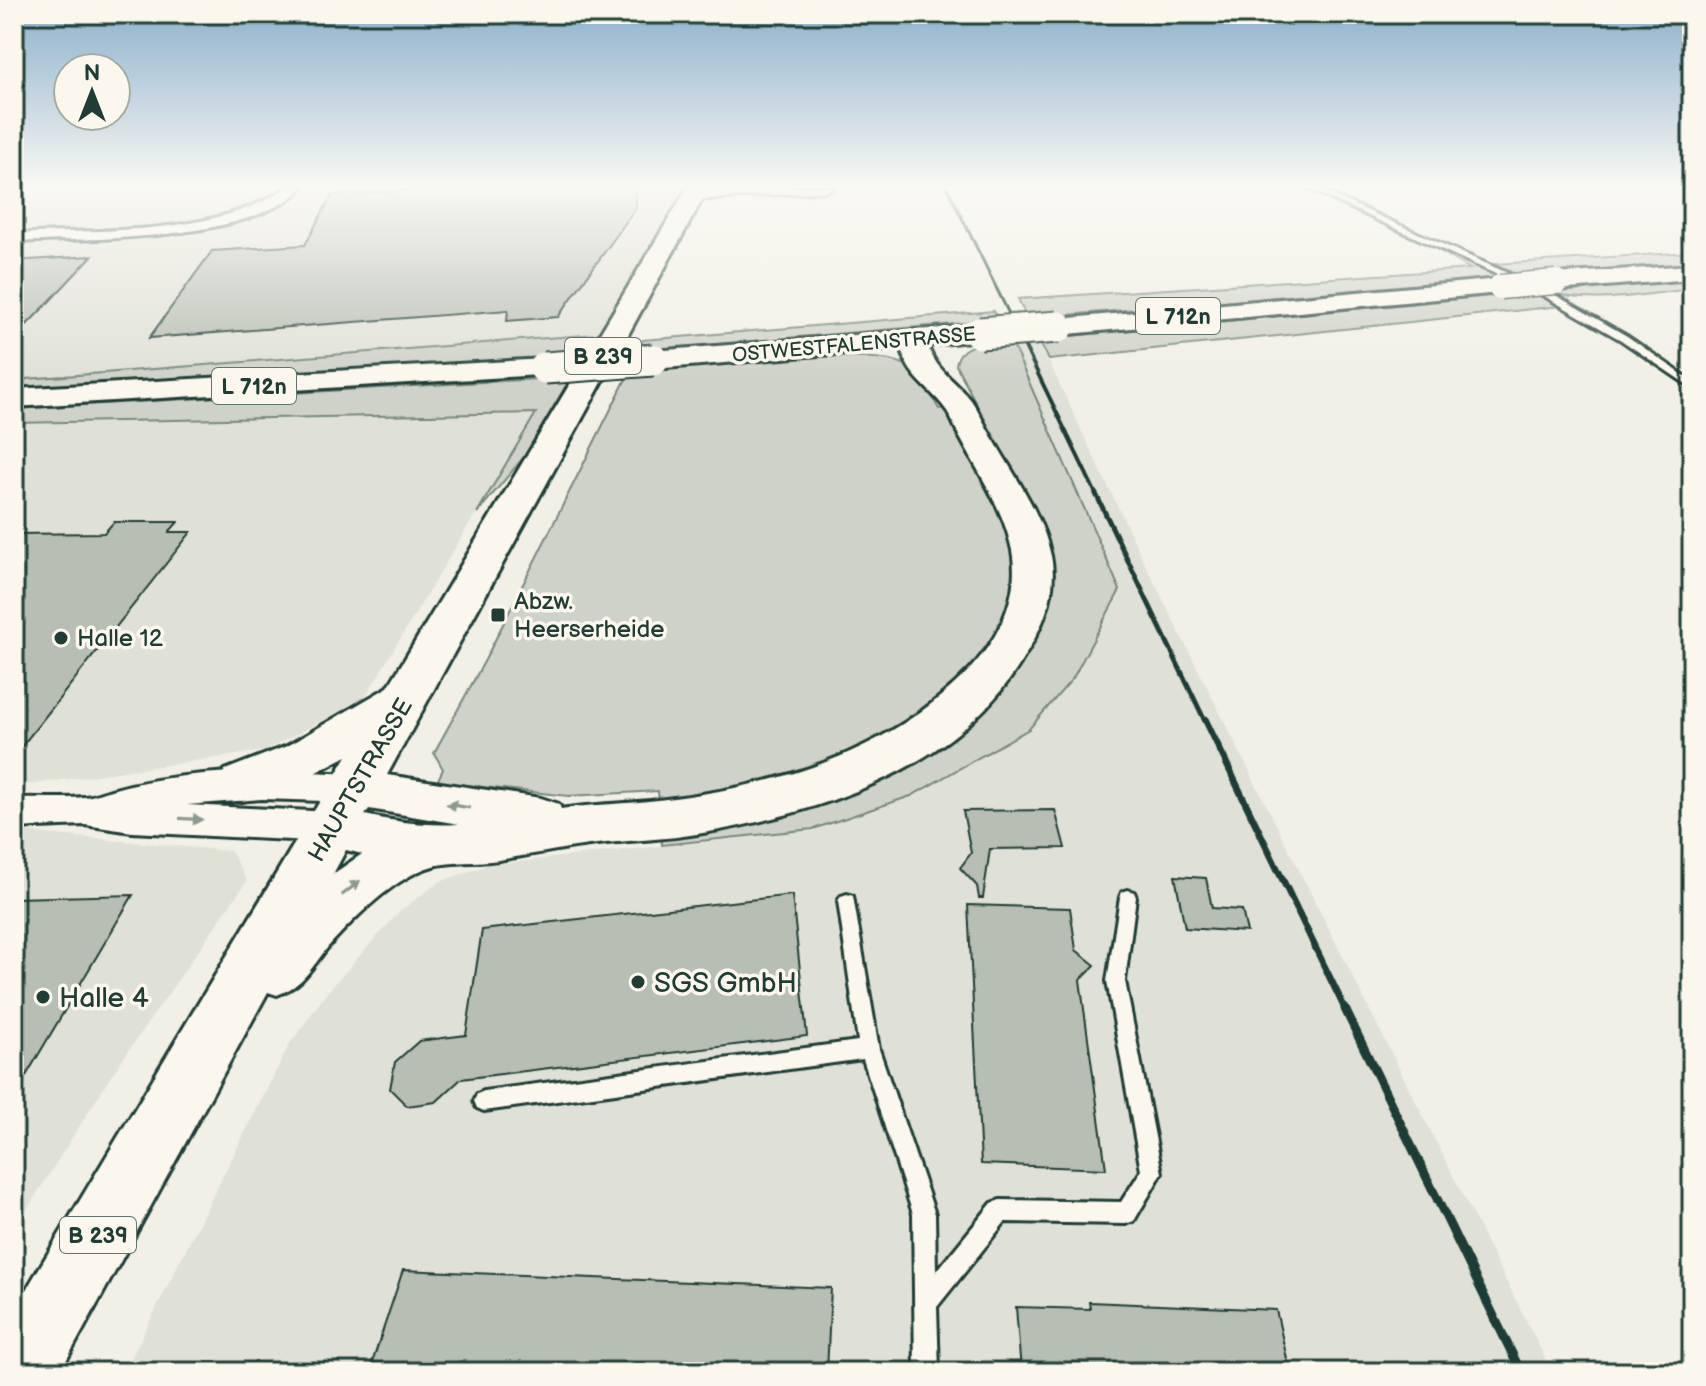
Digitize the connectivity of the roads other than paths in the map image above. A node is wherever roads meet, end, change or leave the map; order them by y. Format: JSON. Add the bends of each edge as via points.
{"nodes":[{"id":1,"x":663,"y":252,"type":"edge"},
{"id":2,"x":1452,"y":252,"type":"edge"},
{"id":3,"x":1692,"y":272,"type":"edge"},
{"id":4,"x":929,"y":354,"type":"junction"},
{"id":5,"x":1692,"y":385,"type":"edge"},
{"id":6,"x":14,"y":398,"type":"edge"},
{"id":7,"x":410,"y":691,"type":"junction"},
{"id":8,"x":242,"y":783,"type":"junction"},
{"id":9,"x":344,"y":808,"type":"junction"},
{"id":10,"x":85,"y":810,"type":"junction"},
{"id":11,"x":14,"y":813,"type":"edge"},
{"id":12,"x":591,"y":825,"type":"junction"},
{"id":13,"x":430,"y":845,"type":"junction"},
{"id":14,"x":1128,"y":897,"type":"dead end"},
{"id":15,"x":847,"y":901,"type":"dead end"},
{"id":16,"x":869,"y":1049,"type":"junction"},
{"id":17,"x":177,"y":1099,"type":"junction"},
{"id":18,"x":484,"y":1101,"type":"dead end"},
{"id":19,"x":928,"y":1300,"type":"junction"},
{"id":20,"x":19,"y":1372,"type":"edge"},
{"id":21,"x":927,"y":1372,"type":"edge"}],
"edges":[{"from":1,"to":7,"type":"main road","name":"HAUPTSTRASSE","number":"B 239"},
{"from":2,"to":5,"type":"lane","via":[[1547,294]]},
{"from":3,"to":4,"type":"main road","name":"OSTWESTFALENSTRASSE","number":"L 712n","bridge":true,"via":[[980,333]]},
{"from":4,"to":6,"type":"main road","name":"OSTWESTFALENSTRASSE","number":"L 712n","bridge":true,"via":[[844,345]]},
{"from":4,"to":12,"type":"main road","via":[[938,387],[956,401],[1016,510],[1033,557],[1034,577],[1018,633],[983,684],[950,716],[908,744],[861,769],[795,793],[718,811]]},
{"from":7,"to":8,"type":"main road","via":[[327,749]]},
{"from":7,"to":9,"type":"main road","name":"HAUPTSTRASSE","number":"B 239"},
{"from":8,"to":9,"type":"street","via":[[303,783]]},
{"from":8,"to":10,"type":"street","via":[[163,791]]},
{"from":10,"to":9,"type":"street","one_way":true,"via":[[132,817]]},
{"from":12,"to":9,"type":"main road","one_way":true},
{"from":9,"to":13,"type":"main road","via":[[381,839]]},
{"from":9,"to":17,"type":"main road","name":"HAUPTSTRASSE","number":"B 239"},
{"from":10,"to":11,"type":"street"},
{"from":12,"to":13,"type":"main road"},
{"from":17,"to":13,"type":"main road","one_way":true,"via":[[322,913],[369,875]]},
{"from":14,"to":19,"type":"lane","via":[[1116,981],[1152,1173],[1126,1213],[1000,1211]]},
{"from":15,"to":16,"type":"lane"},
{"from":16,"to":18,"type":"lane"},
{"from":16,"to":19,"type":"lane","via":[[924,1214]]},
{"from":17,"to":20,"type":"main road","name":"HAUPTSTRASSE","number":"B 239"},
{"from":19,"to":21,"type":"lane"}]}
